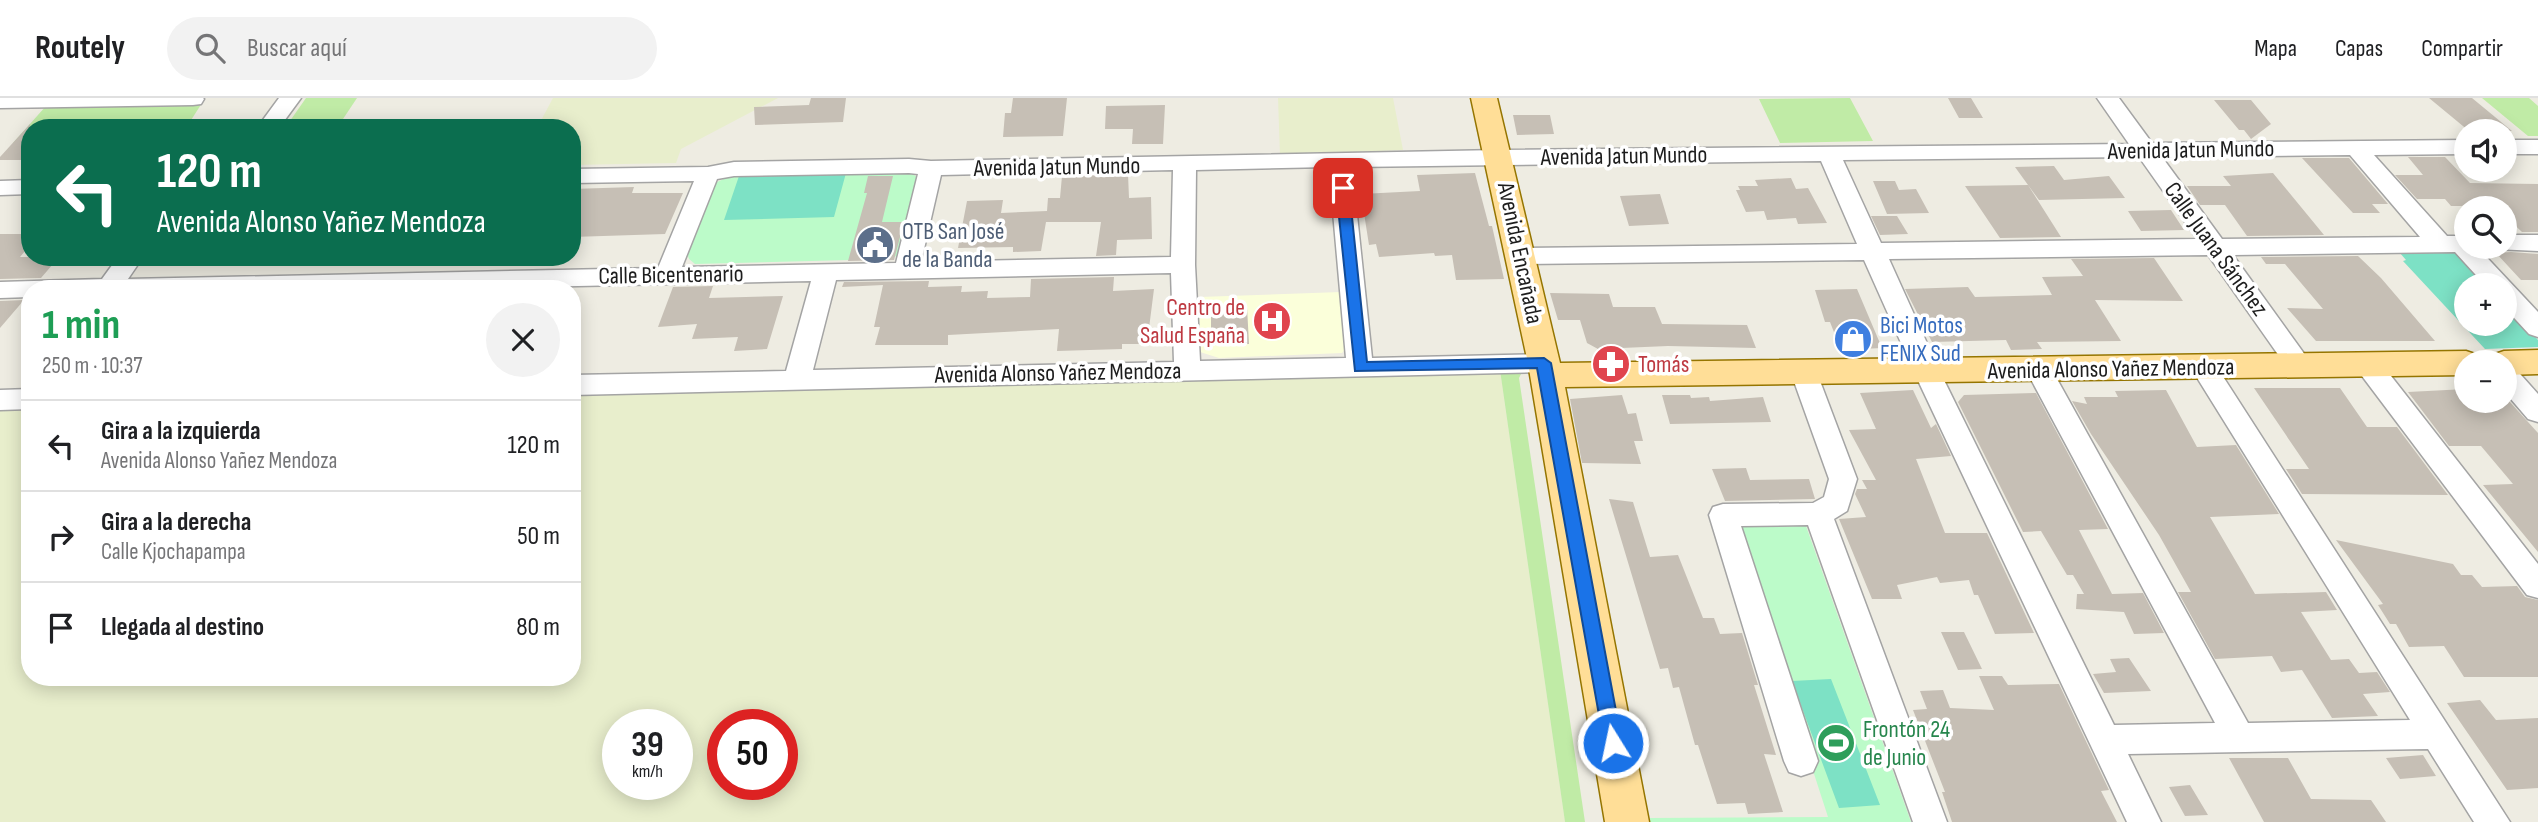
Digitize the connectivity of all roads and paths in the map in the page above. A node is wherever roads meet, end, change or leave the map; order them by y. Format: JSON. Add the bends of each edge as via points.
{"nodes":[{"id":1,"x":290,"y":98,"type":"edge"},
{"id":2,"x":1484,"y":98,"type":"edge"},
{"id":3,"x":2108,"y":98,"type":"edge"},
{"id":4,"x":193,"y":99,"type":"edge"},
{"id":5,"x":0,"y":102,"type":"edge"},
{"id":6,"x":275,"y":119,"type":"edge"},
{"id":7,"x":2454,"y":147,"type":"edge"},
{"id":8,"x":2517,"y":147,"type":"edge"},
{"id":9,"x":2538,"y":147,"type":"edge"},
{"id":10,"x":2356,"y":148,"type":"junction"},
{"id":11,"x":2144,"y":150,"type":"junction"},
{"id":12,"x":1829,"y":154,"type":"junction"},
{"id":13,"x":1499,"y":157,"type":"junction"},
{"id":14,"x":1340,"y":162,"type":"junction"},
{"id":15,"x":1185,"y":164,"type":"junction"},
{"id":16,"x":932,"y":168,"type":"junction"},
{"id":17,"x":708,"y":174,"type":"junction"},
{"id":18,"x":581,"y":176,"type":"edge"},
{"id":19,"x":21,"y":187,"type":"edge"},
{"id":20,"x":0,"y":188,"type":"edge"},
{"id":21,"x":2454,"y":243,"type":"edge"},
{"id":22,"x":2517,"y":243,"type":"edge"},
{"id":23,"x":2538,"y":243,"type":"edge"},
{"id":24,"x":2454,"y":244,"type":"edge"},
{"id":25,"x":2214,"y":247,"type":"junction"},
{"id":26,"x":1873,"y":252,"type":"junction"},
{"id":27,"x":1520,"y":256,"type":"junction"},
{"id":28,"x":2471,"y":259,"type":"edge"},
{"id":29,"x":1183,"y":265,"type":"junction"},
{"id":30,"x":907,"y":270,"type":"junction"},
{"id":31,"x":826,"y":272,"type":"junction"},
{"id":32,"x":2486,"y":273,"type":"edge"},
{"id":33,"x":477,"y":275,"type":"edge"},
{"id":34,"x":667,"y":275,"type":"junction"},
{"id":35,"x":335,"y":280,"type":"edge"},
{"id":36,"x":0,"y":289,"type":"edge"},
{"id":37,"x":21,"y":289,"type":"edge"},
{"id":38,"x":2517,"y":305,"type":"edge"},
{"id":39,"x":2538,"y":328,"type":"edge"},
{"id":40,"x":2538,"y":362,"type":"edge"},
{"id":41,"x":2454,"y":363,"type":"edge"},
{"id":42,"x":2517,"y":363,"type":"edge"},
{"id":43,"x":2368,"y":365,"type":"junction"},
{"id":44,"x":2300,"y":366,"type":"junction"},
{"id":45,"x":1360,"y":367,"type":"junction"},
{"id":46,"x":2204,"y":368,"type":"junction"},
{"id":47,"x":1545,"y":369,"type":"junction"},
{"id":48,"x":1187,"y":370,"type":"junction"},
{"id":49,"x":2039,"y":370,"type":"junction"},
{"id":50,"x":1927,"y":372,"type":"junction"},
{"id":51,"x":1804,"y":373,"type":"junction"},
{"id":52,"x":797,"y":380,"type":"junction"},
{"id":53,"x":581,"y":386,"type":"edge"},
{"id":54,"x":2517,"y":388,"type":"edge"},
{"id":55,"x":2538,"y":412,"type":"edge"},
{"id":56,"x":1818,"y":514,"type":"junction"},
{"id":57,"x":2538,"y":586,"type":"edge"},
{"id":58,"x":2437,"y":734,"type":"junction"},
{"id":59,"x":2239,"y":737,"type":"junction"},
{"id":60,"x":2104,"y":740,"type":"junction"},
{"id":61,"x":1801,"y":761,"type":"dead end"},
{"id":62,"x":1628,"y":822,"type":"edge"},
{"id":63,"x":1930,"y":822,"type":"edge"},
{"id":64,"x":2144,"y":822,"type":"edge"},
{"id":65,"x":2493,"y":822,"type":"edge"}],
"edges":[{"from":1,"to":6,"type":"street"},
{"from":2,"to":13,"type":"main road","name":"Avenida Encañada"},
{"from":3,"to":11,"type":"street","name":"Calle Juana Sánchez"},
{"from":4,"to":5,"type":"street"},
{"from":7,"to":10,"type":"street","name":"Avenida Jatun Mundo"},
{"from":8,"to":9,"type":"street"},
{"from":10,"to":11,"type":"street","name":"Avenida Jatun Mundo"},
{"from":10,"to":21,"type":"street"},
{"from":11,"to":12,"type":"street","name":"Avenida Jatun Mundo"},
{"from":11,"to":25,"type":"street","name":"Calle Juana Sánchez"},
{"from":12,"to":13,"type":"street","name":"Avenida Jatun Mundo"},
{"from":12,"to":26,"type":"street"},
{"from":13,"to":14,"type":"street","name":"Avenida Jatun Mundo"},
{"from":13,"to":27,"type":"main road","name":"Avenida Encañada"},
{"from":14,"to":15,"type":"street","name":"Avenida Jatun Mundo"},
{"from":14,"to":45,"type":"street"},
{"from":15,"to":16,"type":"street","name":"Avenida Jatun Mundo"},
{"from":15,"to":29,"type":"street"},
{"from":16,"to":17,"type":"street","name":"Avenida Jatun Mundo","via":[[734,169]]},
{"from":16,"to":30,"type":"street"},
{"from":17,"to":18,"type":"street","name":"Avenida Jatun Mundo"},
{"from":17,"to":34,"type":"street"},
{"from":19,"to":20,"type":"street"},
{"from":22,"to":23,"type":"street"},
{"from":24,"to":25,"type":"street"},
{"from":25,"to":26,"type":"street"},
{"from":25,"to":44,"type":"street","name":"Calle Juana Sánchez"},
{"from":26,"to":27,"type":"street"},
{"from":26,"to":50,"type":"street"},
{"from":27,"to":47,"type":"main road","name":"Avenida Encañada"},
{"from":28,"to":32,"type":"street"},
{"from":29,"to":30,"type":"street","name":"Calle Bicentenario"},
{"from":29,"to":48,"type":"street"},
{"from":30,"to":31,"type":"street","name":"Calle Bicentenario"},
{"from":31,"to":34,"type":"street","name":"Calle Bicentenario"},
{"from":31,"to":52,"type":"street"},
{"from":33,"to":34,"type":"street","name":"Calle Bicentenario"},
{"from":33,"to":35,"type":"street","name":"Calle Bicentenario"},
{"from":36,"to":37,"type":"street","name":"Calle Bicentenario"},
{"from":38,"to":39,"type":"street"},
{"from":40,"to":42,"type":"main road"},
{"from":41,"to":43,"type":"main road","name":"Avenida Alonso Yañez Mendoza"},
{"from":43,"to":44,"type":"main road","name":"Avenida Alonso Yañez Mendoza"},
{"from":43,"to":57,"type":"street"},
{"from":44,"to":46,"type":"main road","name":"Avenida Alonso Yañez Mendoza"},
{"from":45,"to":47,"type":"street","name":"Avenida Alonso Yañez Mendoza"},
{"from":45,"to":48,"type":"street","name":"Avenida Alonso Yañez Mendoza"},
{"from":46,"to":49,"type":"main road","name":"Avenida Alonso Yañez Mendoza"},
{"from":46,"to":58,"type":"street"},
{"from":47,"to":51,"type":"main road","name":"Avenida Alonso Yañez Mendoza"},
{"from":47,"to":62,"type":"main road","name":"Avenida Encañada"},
{"from":48,"to":52,"type":"street","name":"Avenida Alonso Yañez Mendoza"},
{"from":49,"to":50,"type":"main road","name":"Avenida Alonso Yañez Mendoza"},
{"from":49,"to":59,"type":"street"},
{"from":50,"to":51,"type":"main road","name":"Avenida Alonso Yañez Mendoza"},
{"from":50,"to":60,"type":"street"},
{"from":51,"to":56,"type":"street","via":[[1843,479],[1837,503]]},
{"from":52,"to":53,"type":"street","name":"Avenida Alonso Yañez Mendoza"},
{"from":54,"to":55,"type":"street"},
{"from":56,"to":61,"type":"street","via":[[1723,515]]},
{"from":56,"to":63,"type":"street"},
{"from":58,"to":59,"type":"street"},
{"from":58,"to":65,"type":"street"},
{"from":59,"to":60,"type":"street"},
{"from":60,"to":64,"type":"street"}]}
